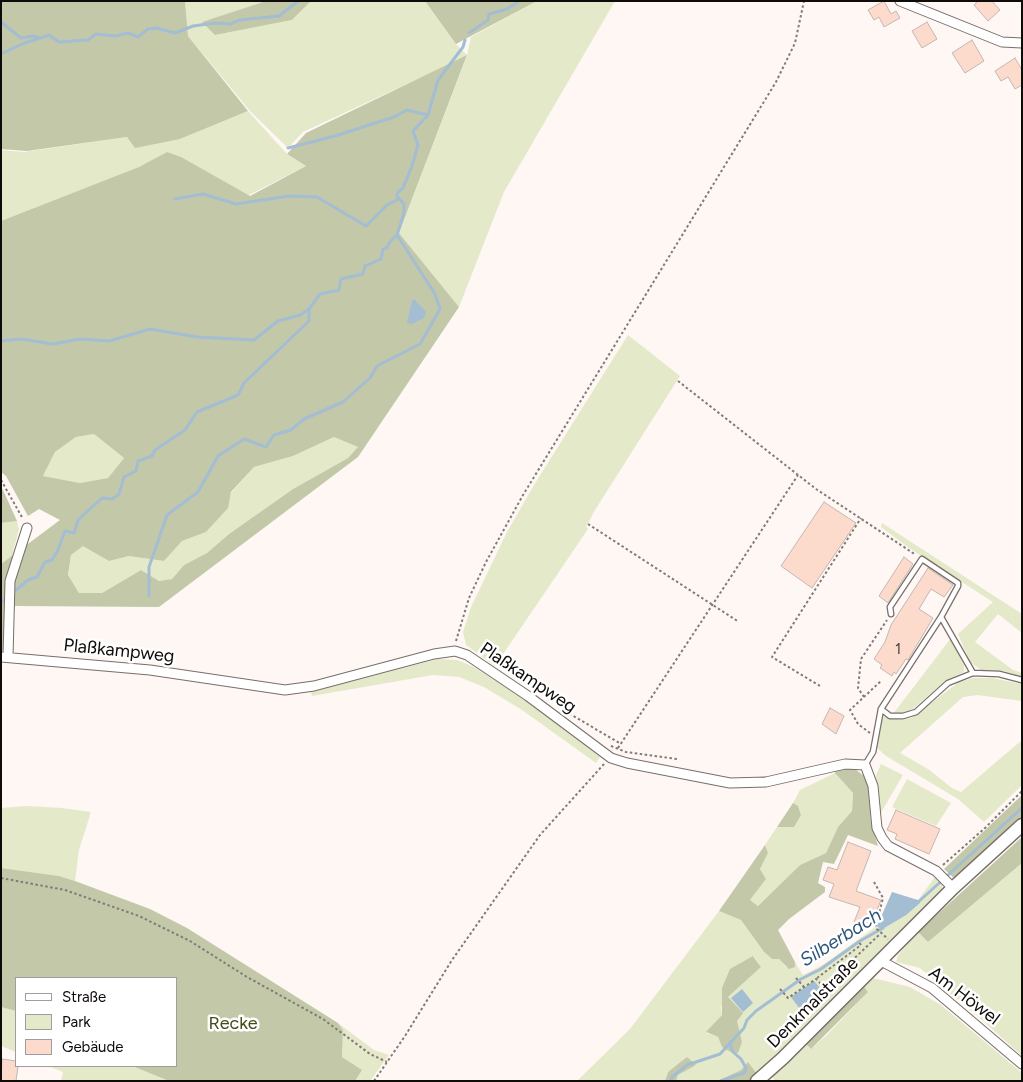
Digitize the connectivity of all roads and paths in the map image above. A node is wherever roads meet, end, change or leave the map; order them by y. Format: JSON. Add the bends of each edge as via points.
{"nodes":[{"id":1,"x":804,"y":1,"type":"edge"},
{"id":2,"x":900,"y":1,"type":"edge"},
{"id":3,"x":1022,"y":43,"type":"edge"},
{"id":4,"x":678,"y":381,"type":"dead end"},
{"id":5,"x":798,"y":475,"type":"junction"},
{"id":6,"x":1,"y":480,"type":"edge"},
{"id":7,"x":861,"y":518,"type":"junction"},
{"id":8,"x":588,"y":524,"type":"dead end"},
{"id":9,"x":27,"y":528,"type":"joint"},
{"id":10,"x":922,"y":559,"type":"junction"},
{"id":11,"x":711,"y":605,"type":"junction"},
{"id":12,"x":891,"y":614,"type":"joint"},
{"id":13,"x":941,"y":617,"type":"junction"},
{"id":14,"x":739,"y":622,"type":"dead end"},
{"id":15,"x":455,"y":651,"type":"junction"},
{"id":16,"x":5,"y":657,"type":"edge"},
{"id":17,"x":498,"y":662,"type":"dead end"},
{"id":18,"x":973,"y":673,"type":"junction"},
{"id":19,"x":515,"y":674,"type":"dead end"},
{"id":20,"x":882,"y":680,"type":"dead end"},
{"id":21,"x":1022,"y":680,"type":"edge"},
{"id":22,"x":820,"y":686,"type":"dead end"},
{"id":23,"x":864,"y":697,"type":"junction"},
{"id":24,"x":562,"y":709,"type":"dead end"},
{"id":25,"x":882,"y":710,"type":"junction"},
{"id":26,"x":875,"y":737,"type":"junction"},
{"id":27,"x":621,"y":744,"type":"junction"},
{"id":28,"x":612,"y":746,"type":"dead end"},
{"id":29,"x":618,"y":748,"type":"junction"},
{"id":30,"x":611,"y":758,"type":"junction"},
{"id":31,"x":677,"y":760,"type":"dead end"},
{"id":32,"x":865,"y":765,"type":"junction"},
{"id":33,"x":1022,"y":791,"type":"edge"},
{"id":34,"x":1022,"y":825,"type":"edge"},
{"id":35,"x":938,"y":873,"type":"junction"},
{"id":36,"x":1,"y":878,"type":"edge"},
{"id":37,"x":874,"y":882,"type":"dead end"},
{"id":38,"x":951,"y":886,"type":"junction"},
{"id":39,"x":880,"y":934,"type":"junction"},
{"id":40,"x":885,"y":937,"type":"dead end"},
{"id":41,"x":858,"y":941,"type":"dead end"},
{"id":42,"x":856,"y":948,"type":"junction"},
{"id":43,"x":860,"y":952,"type":"junction"},
{"id":44,"x":881,"y":961,"type":"junction"},
{"id":45,"x":796,"y":978,"type":"dead end"},
{"id":46,"x":816,"y":978,"type":"junction"},
{"id":47,"x":804,"y":987,"type":"junction"},
{"id":48,"x":780,"y":989,"type":"dead end"},
{"id":49,"x":387,"y":1062,"type":"junction"},
{"id":50,"x":1022,"y":1064,"type":"edge"},
{"id":51,"x":374,"y":1081,"type":"edge"},
{"id":52,"x":757,"y":1081,"type":"edge"}],
"edges":[{"from":1,"to":15,"type":"path","via":[[795,43],[776,82],[523,495],[486,562],[462,619]]},
{"from":2,"to":3,"type":"street","via":[[1002,42]]},
{"from":4,"to":5,"type":"path"},
{"from":5,"to":7,"type":"path"},
{"from":5,"to":11,"type":"path"},
{"from":6,"to":9,"type":"path"},
{"from":7,"to":10,"type":"path"},
{"from":7,"to":22,"type":"path","via":[[772,657]]},
{"from":8,"to":11,"type":"path"},
{"from":9,"to":16,"type":"street","via":[[10,580]]},
{"from":10,"to":12,"type":"lane","via":[[890,608]]},
{"from":10,"to":13,"type":"lane","via":[[958,583]]},
{"from":11,"to":14,"type":"path"},
{"from":11,"to":27,"type":"path"},
{"from":12,"to":23,"type":"path","via":[[860,659],[858,688]]},
{"from":13,"to":18,"type":"lane"},
{"from":13,"to":25,"type":"lane"},
{"from":15,"to":16,"type":"street","name":"Plaßkampweg","via":[[314,686],[285,690],[141,669]]},
{"from":15,"to":30,"type":"street","name":"Plaßkampweg","via":[[467,655],[528,696]]},
{"from":17,"to":19,"type":"path"},
{"from":18,"to":21,"type":"lane","via":[[998,674]]},
{"from":18,"to":25,"type":"lane","via":[[948,683],[916,712],[890,716]]},
{"from":20,"to":23,"type":"path"},
{"from":23,"to":26,"type":"path","via":[[850,710],[858,724]]},
{"from":24,"to":27,"type":"path"},
{"from":25,"to":26,"type":"lane"},
{"from":26,"to":32,"type":"lane","via":[[873,752]]},
{"from":27,"to":29,"type":"path"},
{"from":28,"to":29,"type":"path"},
{"from":29,"to":31,"type":"path"},
{"from":30,"to":32,"type":"street","name":"Plaßkampweg","via":[[730,783],[766,782],[846,764]]},
{"from":30,"to":49,"type":"path","via":[[540,835],[452,960]]},
{"from":32,"to":35,"type":"street","via":[[873,786],[877,828],[882,838],[888,846]]},
{"from":33,"to":35,"type":"path"},
{"from":34,"to":38,"type":"main road","name":"Denkmalstraße"},
{"from":35,"to":38,"type":"street"},
{"from":36,"to":49,"type":"path","via":[[65,890],[147,920],[190,941],[323,1019],[370,1054]]},
{"from":37,"to":39,"type":"path","via":[[883,898],[876,924]]},
{"from":38,"to":44,"type":"main road","name":"Denkmalstraße"},
{"from":39,"to":40,"type":"path"},
{"from":39,"to":43,"type":"path"},
{"from":41,"to":42,"type":"path","via":[[860,944]]},
{"from":42,"to":43,"type":"path"},
{"from":42,"to":46,"type":"path"},
{"from":43,"to":46,"type":"path","via":[[824,987]]},
{"from":44,"to":50,"type":"street","name":"Am Höwel","via":[[932,988]]},
{"from":44,"to":52,"type":"main road","name":"Denkmalstraße"},
{"from":45,"to":47,"type":"path"},
{"from":46,"to":47,"type":"path"},
{"from":47,"to":48,"type":"path","via":[[788,998]]},
{"from":49,"to":51,"type":"path"}]}
